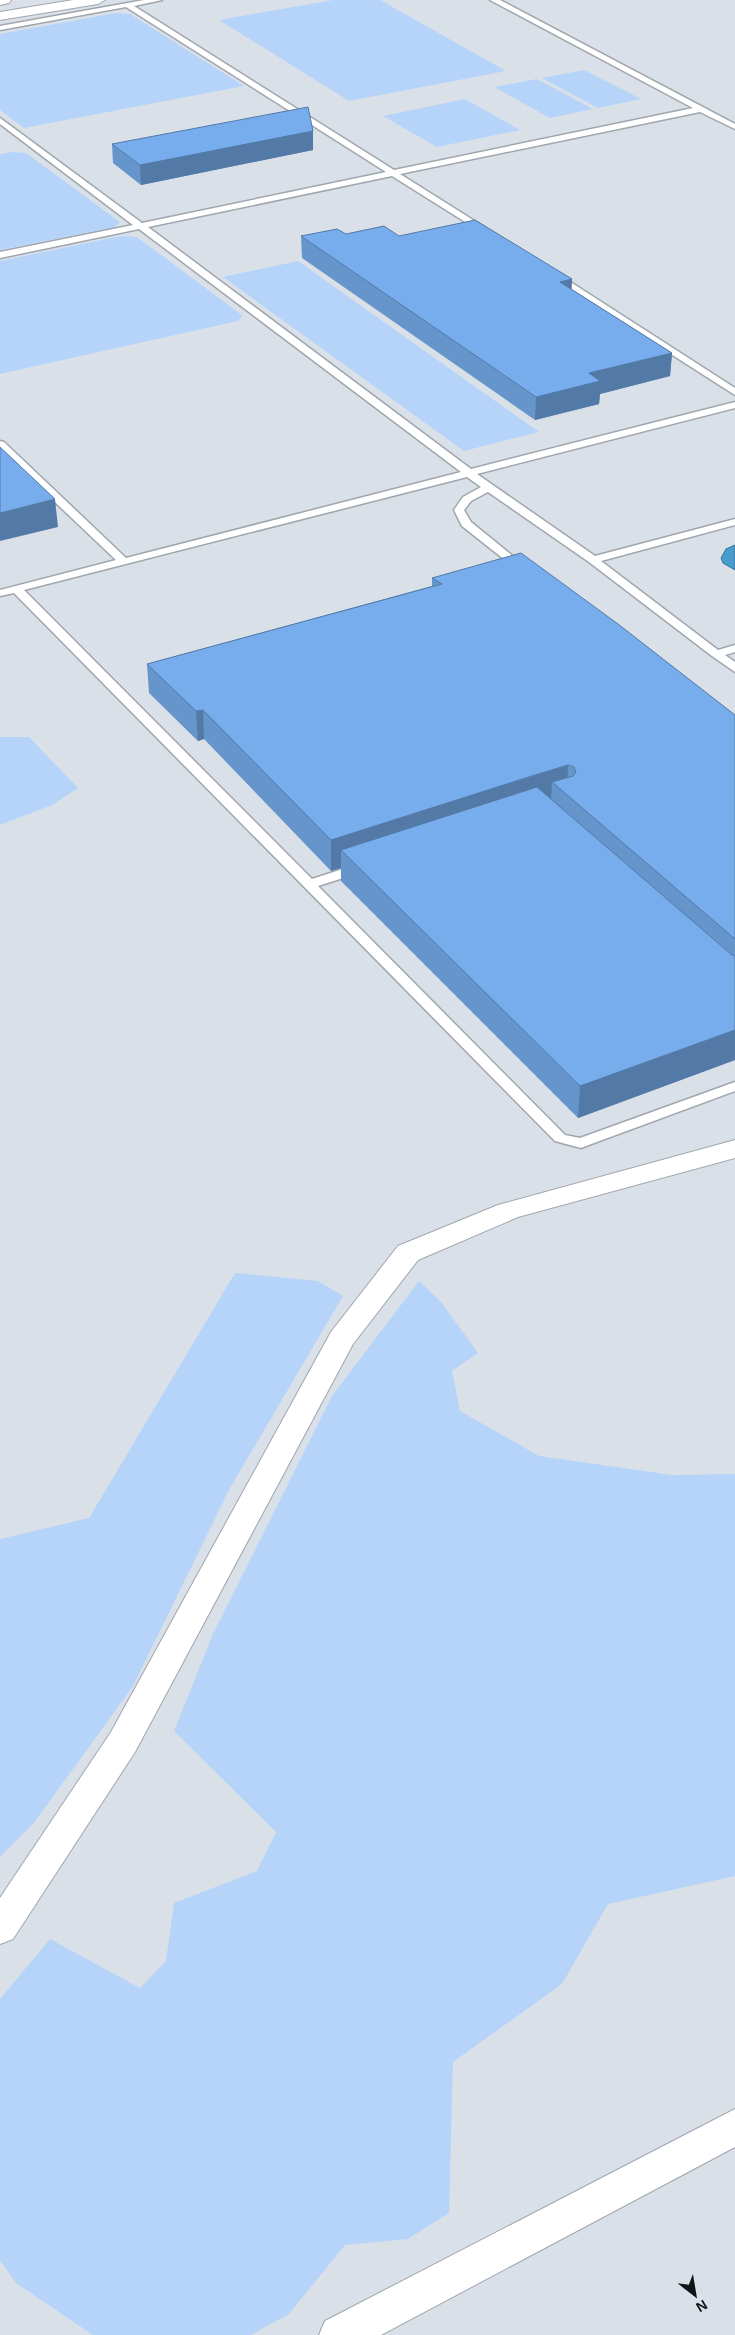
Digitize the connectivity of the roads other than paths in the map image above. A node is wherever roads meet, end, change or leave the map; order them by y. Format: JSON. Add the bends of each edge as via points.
{"nodes":[{"id":1,"x":98,"y":0,"type":"edge"},
{"id":2,"x":158,"y":0,"type":"edge"},
{"id":3,"x":494,"y":0,"type":"edge"},
{"id":4,"x":127,"y":5,"type":"junction"},
{"id":5,"x":0,"y":16,"type":"edge"},
{"id":6,"x":0,"y":28,"type":"edge"},
{"id":7,"x":701,"y":109,"type":"junction"},
{"id":8,"x":0,"y":120,"type":"edge"},
{"id":9,"x":735,"y":127,"type":"edge"},
{"id":10,"x":394,"y":173,"type":"junction"},
{"id":11,"x":139,"y":226,"type":"junction"},
{"id":12,"x":494,"y":237,"type":"edge"},
{"id":13,"x":0,"y":256,"type":"edge"},
{"id":14,"x":544,"y":269,"type":"edge"},
{"id":15,"x":735,"y":392,"type":"edge"},
{"id":16,"x":735,"y":405,"type":"edge"},
{"id":17,"x":0,"y":444,"type":"edge"},
{"id":18,"x":470,"y":474,"type":"junction"},
{"id":19,"x":489,"y":487,"type":"junction"},
{"id":20,"x":735,"y":522,"type":"edge"},
{"id":21,"x":593,"y":560,"type":"junction"},
{"id":22,"x":123,"y":561,"type":"junction"},
{"id":23,"x":535,"y":578,"type":"edge"},
{"id":24,"x":17,"y":589,"type":"junction"},
{"id":25,"x":0,"y":593,"type":"edge"},
{"id":26,"x":735,"y":648,"type":"edge"},
{"id":27,"x":716,"y":654,"type":"junction"},
{"id":28,"x":735,"y":668,"type":"edge"},
{"id":29,"x":376,"y":862,"type":"edge"},
{"id":30,"x":310,"y":884,"type":"junction"},
{"id":31,"x":735,"y":1086,"type":"edge"},
{"id":32,"x":735,"y":1149,"type":"edge"},
{"id":33,"x":0,"y":1928,"type":"edge"},
{"id":34,"x":735,"y":2127,"type":"edge"},
{"id":35,"x":340,"y":2335,"type":"edge"}],
"edges":[{"from":1,"to":5,"type":"street"},
{"from":2,"to":4,"type":"lane"},
{"from":3,"to":7,"type":"lane"},
{"from":4,"to":6,"type":"lane"},
{"from":4,"to":10,"type":"lane"},
{"from":7,"to":9,"type":"lane"},
{"from":7,"to":10,"type":"lane"},
{"from":8,"to":11,"type":"lane"},
{"from":10,"to":11,"type":"lane"},
{"from":10,"to":12,"type":"lane"},
{"from":11,"to":13,"type":"lane"},
{"from":11,"to":18,"type":"lane"},
{"from":14,"to":15,"type":"lane"},
{"from":16,"to":18,"type":"lane"},
{"from":17,"to":22,"type":"lane"},
{"from":18,"to":19,"type":"lane"},
{"from":18,"to":22,"type":"lane"},
{"from":19,"to":21,"type":"lane"},
{"from":19,"to":23,"type":"lane","via":[[467,499],[459,510],[466,524]]},
{"from":20,"to":21,"type":"lane"},
{"from":21,"to":27,"type":"lane"},
{"from":22,"to":24,"type":"lane"},
{"from":24,"to":25,"type":"lane"},
{"from":24,"to":30,"type":"lane"},
{"from":26,"to":27,"type":"lane"},
{"from":27,"to":28,"type":"lane"},
{"from":29,"to":30,"type":"lane"},
{"from":30,"to":31,"type":"lane","via":[[560,1138],[581,1143]]},
{"from":32,"to":33,"type":"street","via":[[508,1211],[408,1253],[341,1339],[123,1742]]},
{"from":34,"to":35,"type":"street"}]}
